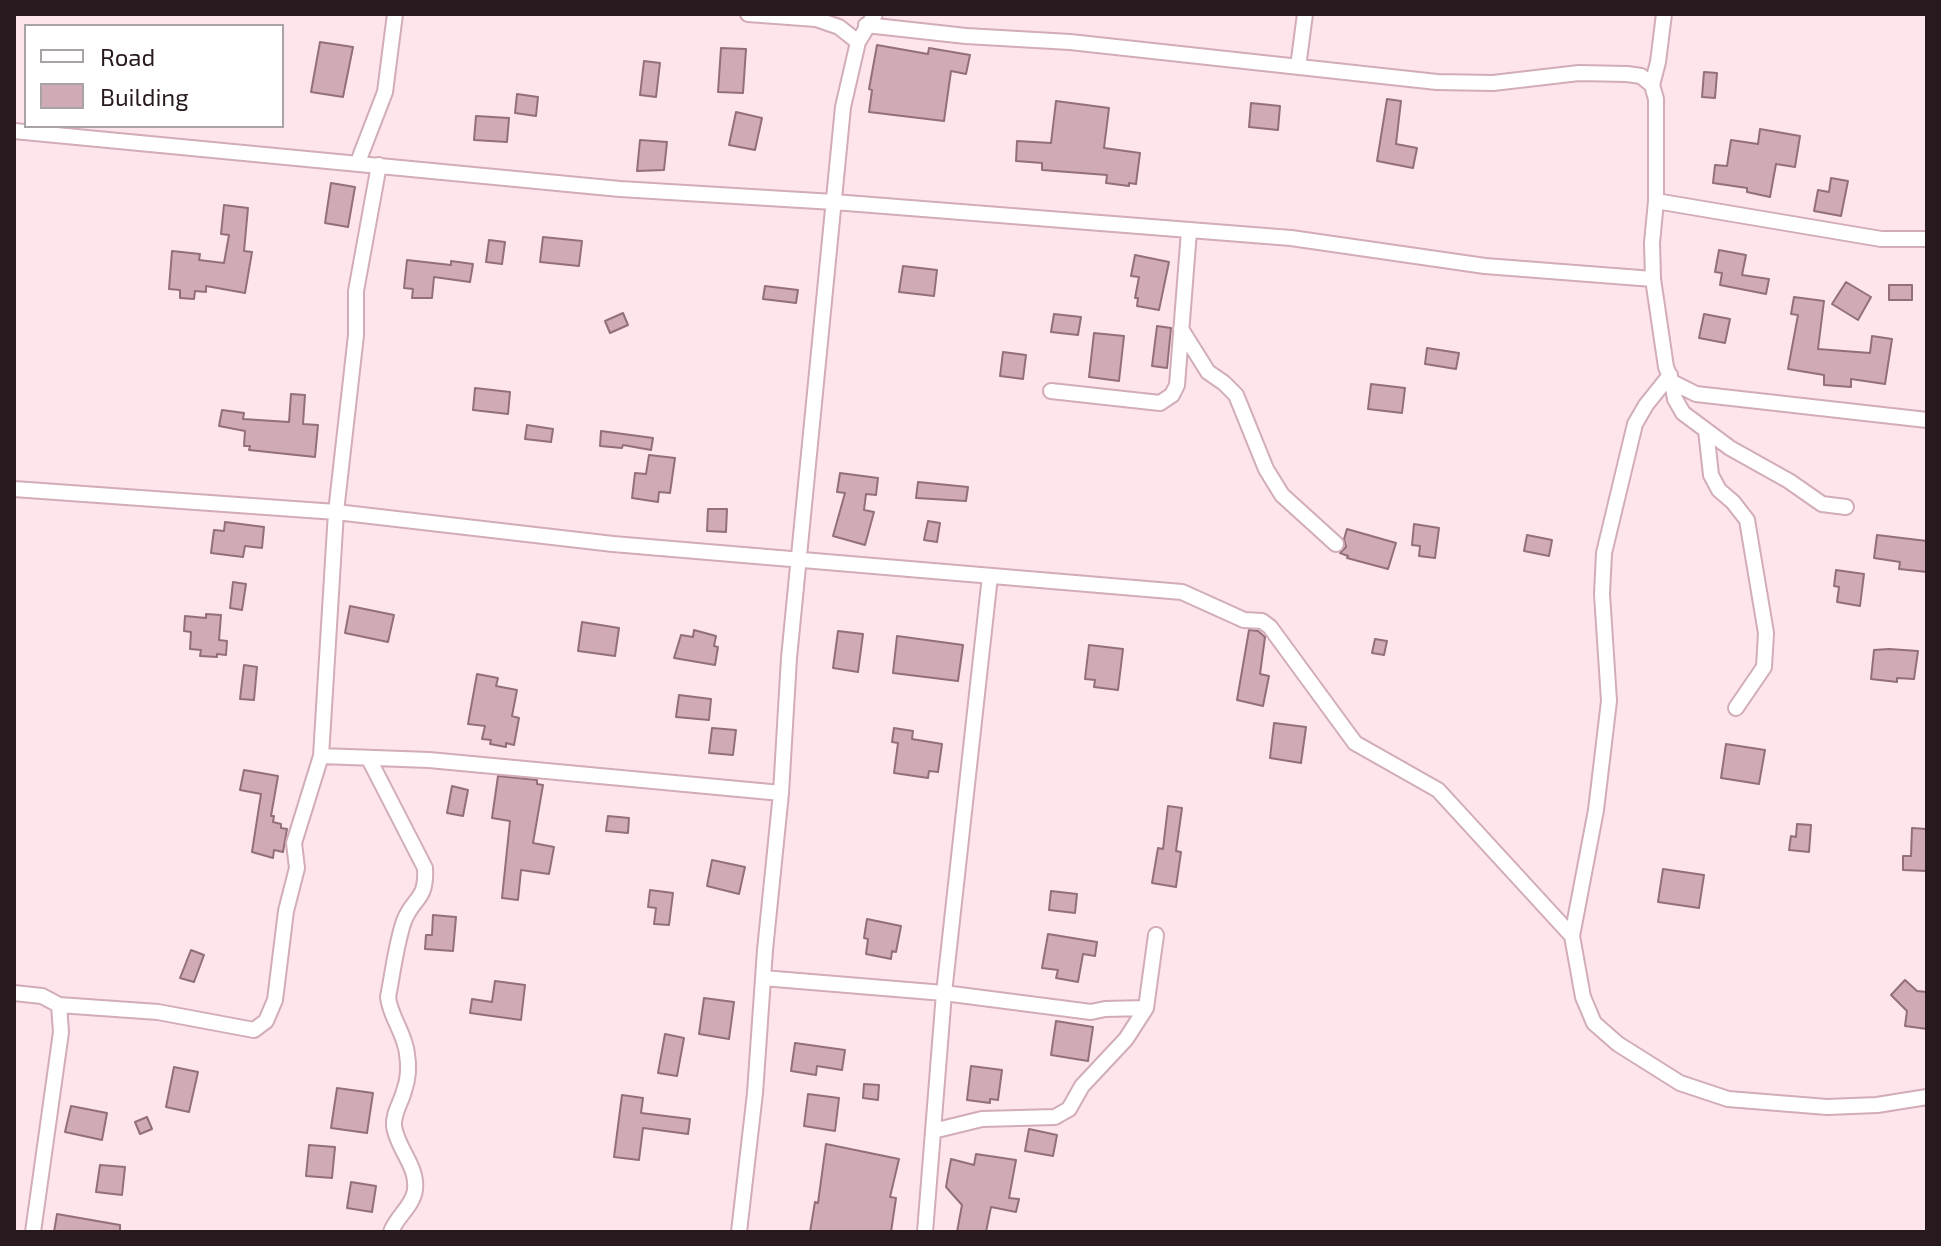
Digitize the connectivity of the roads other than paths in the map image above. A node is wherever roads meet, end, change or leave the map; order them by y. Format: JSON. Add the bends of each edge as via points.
{"nodes":[{"id":1,"x":395,"y":14,"type":"edge"},
{"id":2,"x":748,"y":14,"type":"edge"},
{"id":3,"x":1305,"y":14,"type":"edge"},
{"id":4,"x":1664,"y":14,"type":"edge"},
{"id":5,"x":871,"y":20,"type":"edge"},
{"id":6,"x":858,"y":42,"type":"junction"},
{"id":7,"x":1298,"y":67,"type":"junction"},
{"id":8,"x":1652,"y":85,"type":"junction"},
{"id":9,"x":14,"y":131,"type":"edge"},
{"id":10,"x":358,"y":162,"type":"junction"},
{"id":11,"x":379,"y":165,"type":"junction"},
{"id":12,"x":1656,"y":201,"type":"junction"},
{"id":13,"x":834,"y":202,"type":"junction"},
{"id":14,"x":1189,"y":231,"type":"junction"},
{"id":15,"x":1927,"y":239,"type":"edge"},
{"id":16,"x":1653,"y":279,"type":"junction"},
{"id":17,"x":1181,"y":329,"type":"junction"},
{"id":18,"x":1671,"y":378,"type":"junction"},
{"id":19,"x":1051,"y":391,"type":"dead end"},
{"id":20,"x":1927,"y":420,"type":"edge"},
{"id":21,"x":1706,"y":430,"type":"junction"},
{"id":22,"x":14,"y":489,"type":"edge"},
{"id":23,"x":1846,"y":507,"type":"dead end"},
{"id":24,"x":336,"y":512,"type":"junction"},
{"id":25,"x":1336,"y":544,"type":"dead end"},
{"id":26,"x":799,"y":560,"type":"junction"},
{"id":27,"x":990,"y":576,"type":"junction"},
{"id":28,"x":1736,"y":708,"type":"dead end"},
{"id":29,"x":321,"y":756,"type":"junction"},
{"id":30,"x":369,"y":759,"type":"junction"},
{"id":31,"x":781,"y":793,"type":"junction"},
{"id":32,"x":1156,"y":935,"type":"dead end"},
{"id":33,"x":1572,"y":936,"type":"junction"},
{"id":34,"x":763,"y":978,"type":"junction"},
{"id":35,"x":14,"y":993,"type":"edge"},
{"id":36,"x":944,"y":993,"type":"junction"},
{"id":37,"x":59,"y":1005,"type":"junction"},
{"id":38,"x":1146,"y":1008,"type":"junction"},
{"id":39,"x":1927,"y":1097,"type":"edge"},
{"id":40,"x":933,"y":1131,"type":"junction"},
{"id":41,"x":33,"y":1232,"type":"edge"},
{"id":42,"x":391,"y":1232,"type":"edge"},
{"id":43,"x":739,"y":1232,"type":"edge"},
{"id":44,"x":925,"y":1232,"type":"edge"}],
"edges":[{"from":1,"to":10,"type":"street","via":[[385,92]]},
{"from":2,"to":6,"type":"street","via":[[816,19],[839,27]]},
{"from":3,"to":7,"type":"street"},
{"from":4,"to":8,"type":"street"},
{"from":5,"to":6,"type":"street"},
{"from":5,"to":7,"type":"street","via":[[966,36]]},
{"from":6,"to":13,"type":"street","via":[[843,107]]},
{"from":7,"to":8,"type":"street","via":[[1437,82],[1627,74]]},
{"from":8,"to":12,"type":"street"},
{"from":9,"to":10,"type":"street"},
{"from":10,"to":11,"type":"street"},
{"from":11,"to":13,"type":"street","via":[[620,189]]},
{"from":11,"to":24,"type":"street","via":[[356,291],[355,350]]},
{"from":12,"to":15,"type":"street","via":[[1881,239]]},
{"from":12,"to":16,"type":"street"},
{"from":13,"to":14,"type":"street"},
{"from":13,"to":26,"type":"street"},
{"from":14,"to":16,"type":"street","via":[[1291,238],[1485,266]]},
{"from":14,"to":17,"type":"street"},
{"from":16,"to":18,"type":"street"},
{"from":17,"to":19,"type":"street","via":[[1177,385],[1160,403]]},
{"from":17,"to":25,"type":"street","via":[[1208,372],[1236,395],[1282,495]]},
{"from":18,"to":20,"type":"street","via":[[1696,394]]},
{"from":18,"to":21,"type":"street","via":[[1683,413]]},
{"from":18,"to":33,"type":"street","via":[[1635,424],[1604,553],[1609,701],[1596,810]]},
{"from":21,"to":23,"type":"street","via":[[1822,504]]},
{"from":21,"to":28,"type":"street","via":[[1711,475],[1747,520],[1766,633],[1764,667]]},
{"from":22,"to":24,"type":"street"},
{"from":24,"to":26,"type":"street"},
{"from":24,"to":29,"type":"street"},
{"from":26,"to":27,"type":"street"},
{"from":26,"to":31,"type":"street"},
{"from":27,"to":33,"type":"street","via":[[1182,592],[1244,620],[1262,621],[1355,743],[1438,790]]},
{"from":27,"to":36,"type":"street"},
{"from":29,"to":30,"type":"street"},
{"from":29,"to":37,"type":"street","via":[[294,843],[297,868],[275,1000],[266,1021],[254,1030],[158,1012]]},
{"from":30,"to":31,"type":"street"},
{"from":30,"to":42,"type":"street","via":[[425,868],[426,884],[405,918],[388,997],[407,1053],[408,1076],[394,1123],[415,1175],[415,1191]]},
{"from":31,"to":34,"type":"street"},
{"from":32,"to":38,"type":"street"},
{"from":33,"to":39,"type":"street","via":[[1583,997],[1594,1023],[1680,1083],[1728,1099],[1827,1107]]},
{"from":34,"to":36,"type":"street"},
{"from":34,"to":43,"type":"street"},
{"from":35,"to":37,"type":"street","via":[[42,996]]},
{"from":36,"to":38,"type":"street","via":[[1091,1012]]},
{"from":36,"to":40,"type":"street"},
{"from":37,"to":41,"type":"street","via":[[61,1032]]},
{"from":38,"to":40,"type":"street","via":[[1069,1109],[1055,1117],[982,1119]]},
{"from":40,"to":44,"type":"street"}]}
